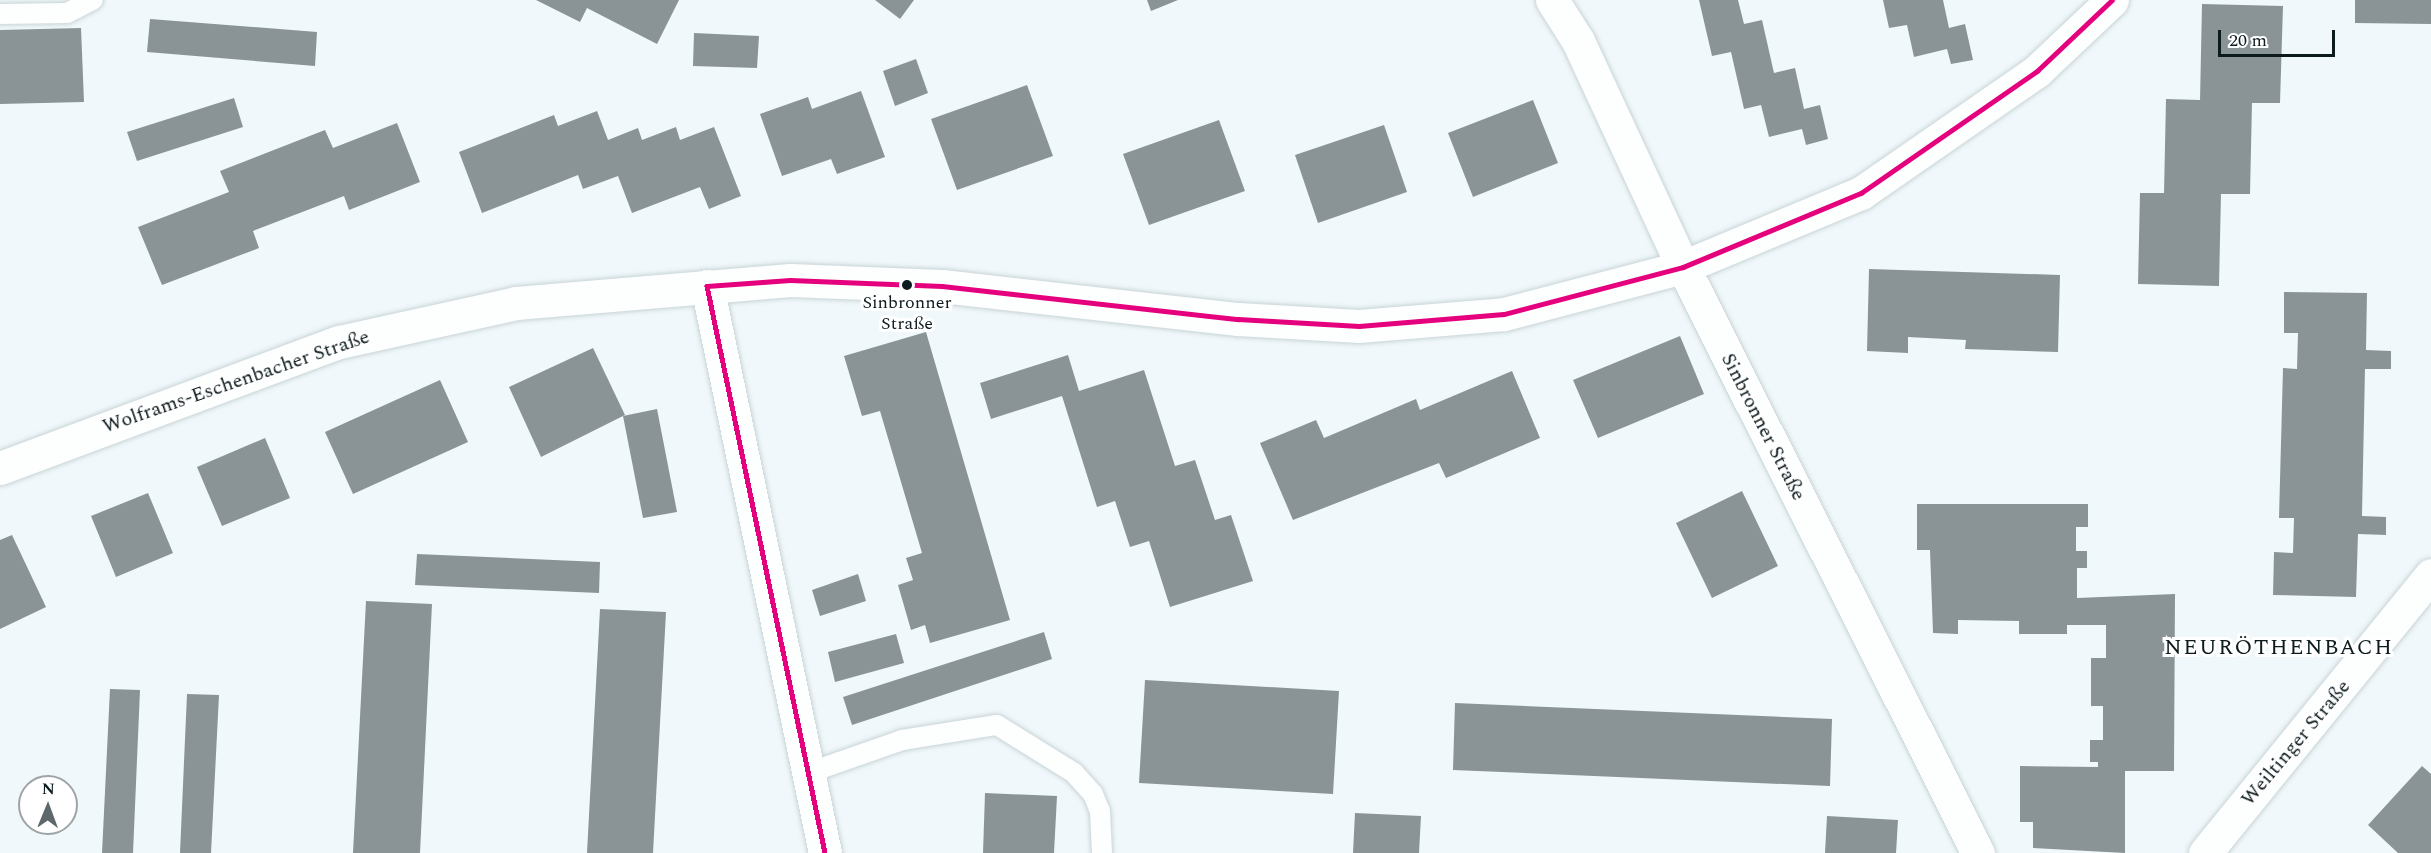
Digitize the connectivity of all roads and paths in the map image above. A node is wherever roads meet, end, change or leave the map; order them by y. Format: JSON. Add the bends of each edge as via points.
{"nodes":[{"id":1,"x":93,"y":0,"type":"edge"},
{"id":2,"x":1552,"y":0,"type":"edge"},
{"id":3,"x":2112,"y":0,"type":"edge"},
{"id":4,"x":0,"y":14,"type":"edge"},
{"id":5,"x":1683,"y":267,"type":"junction"},
{"id":6,"x":707,"y":286,"type":"junction"},
{"id":7,"x":0,"y":468,"type":"edge"},
{"id":8,"x":2431,"y":575,"type":"edge"},
{"id":9,"x":808,"y":773,"type":"junction"},
{"id":10,"x":825,"y":853,"type":"edge"},
{"id":11,"x":1102,"y":853,"type":"edge"},
{"id":12,"x":1978,"y":853,"type":"edge"},
{"id":13,"x":2205,"y":853,"type":"edge"}],
"edges":[{"from":1,"to":4,"type":"lane","via":[[66,13]]},
{"from":2,"to":5,"type":"street","name":"Sinbronner Straße","via":[[1578,41]]},
{"from":3,"to":5,"type":"street","name":"Wolframs-Eschenbacher Straße","via":[[2037,71],[1861,192]]},
{"from":5,"to":6,"type":"street","name":"Wolframs-Eschenbacher Straße","via":[[1504,314],[1359,326],[1238,319],[942,286],[790,280]]},
{"from":5,"to":12,"type":"street","name":"Sinbronner Straße"},
{"from":6,"to":7,"type":"street","name":"Wolframs-Eschenbacher Straße","via":[[516,303],[339,342]]},
{"from":6,"to":9,"type":"street"},
{"from":8,"to":13,"type":"street","name":"Weiltinger Straße"},
{"from":9,"to":10,"type":"street"},
{"from":9,"to":11,"type":"lane","via":[[902,740],[997,725],[1074,773],[1093,794],[1101,811]]}]}
